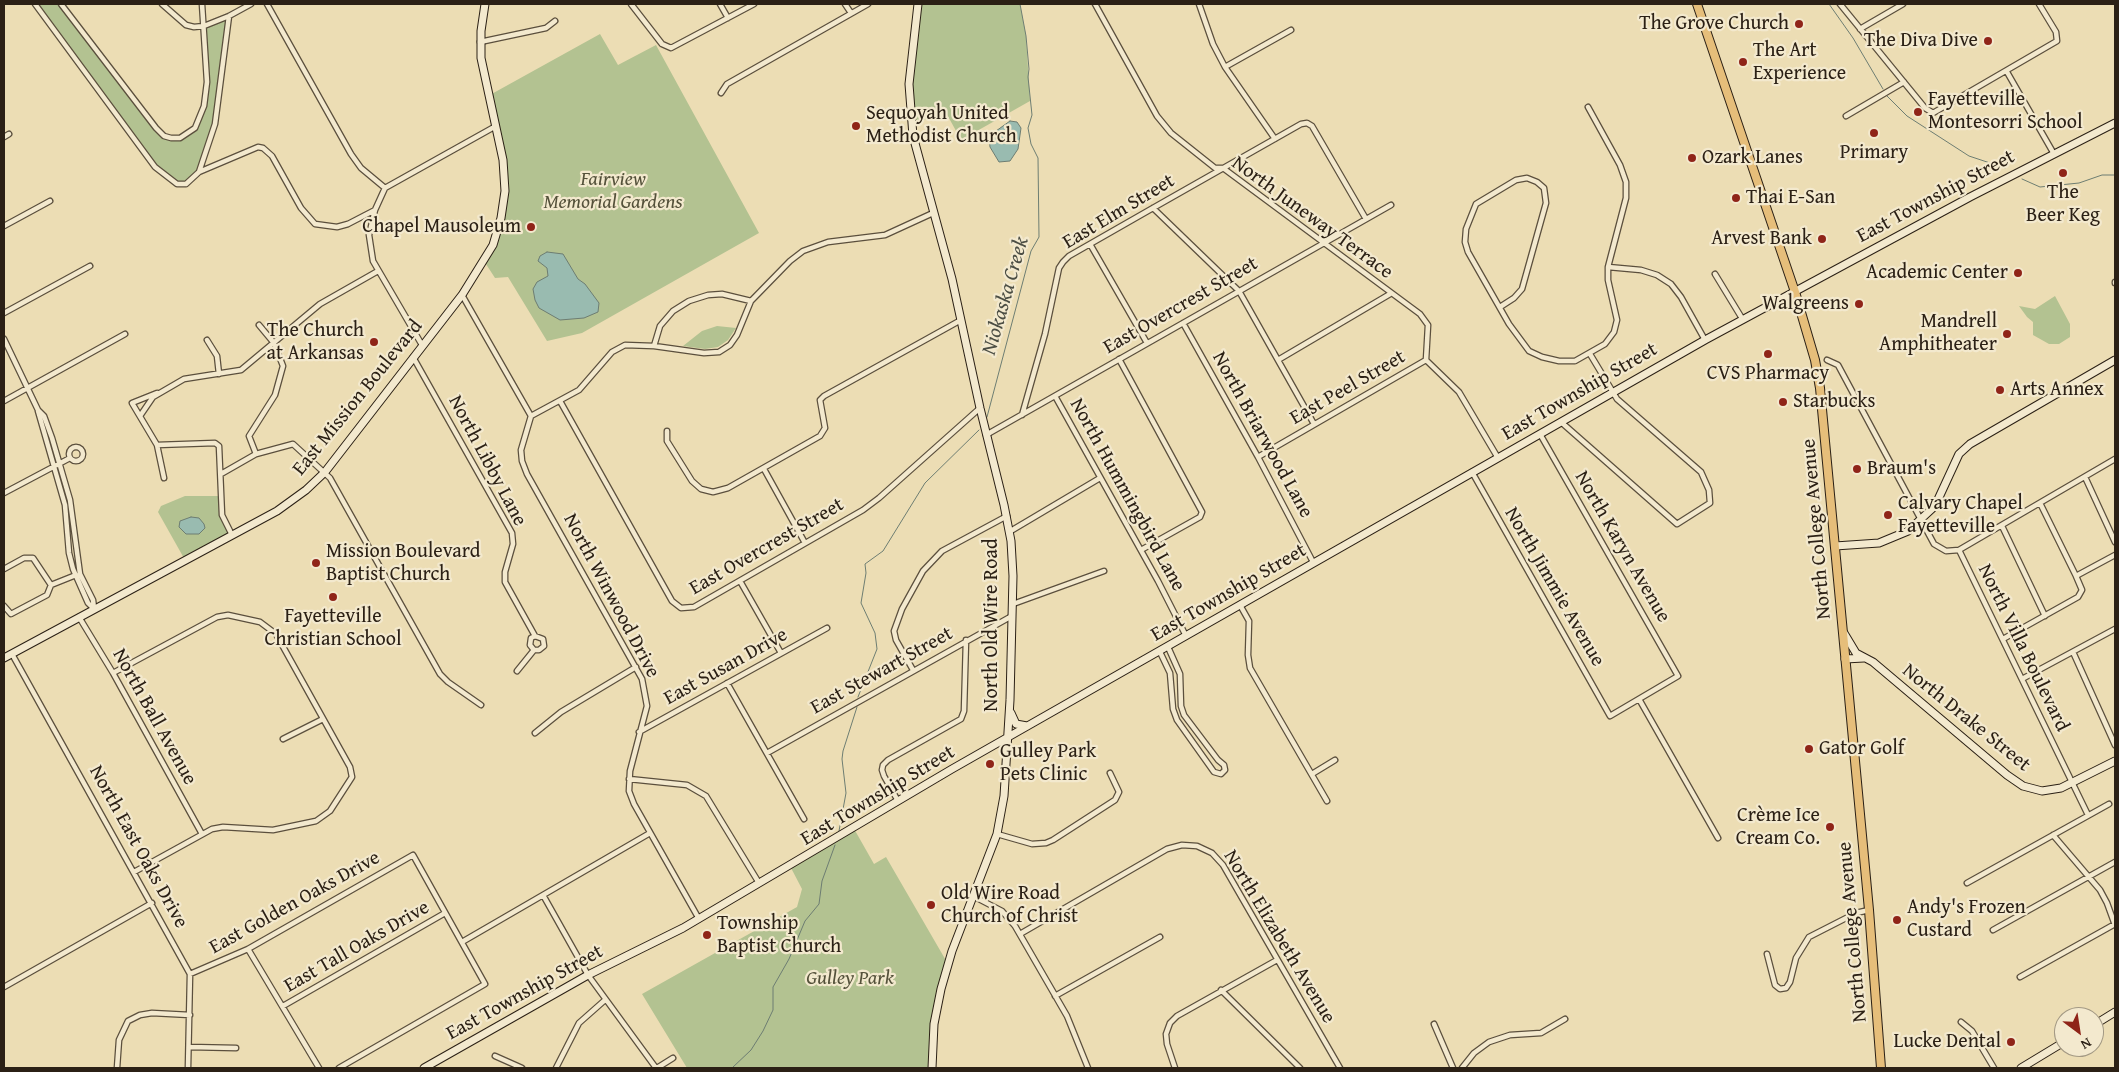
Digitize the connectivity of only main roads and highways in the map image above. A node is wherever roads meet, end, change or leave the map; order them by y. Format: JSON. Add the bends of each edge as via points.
{"nodes":[{"id":1,"x":1697,"y":4,"type":"edge"},
{"id":2,"x":1881,"y":1068,"type":"edge"}],
"edges":[{"from":1,"to":2,"type":"main road","name":"North College Avenue","via":[[1795,292],[1820,388]]}]}
